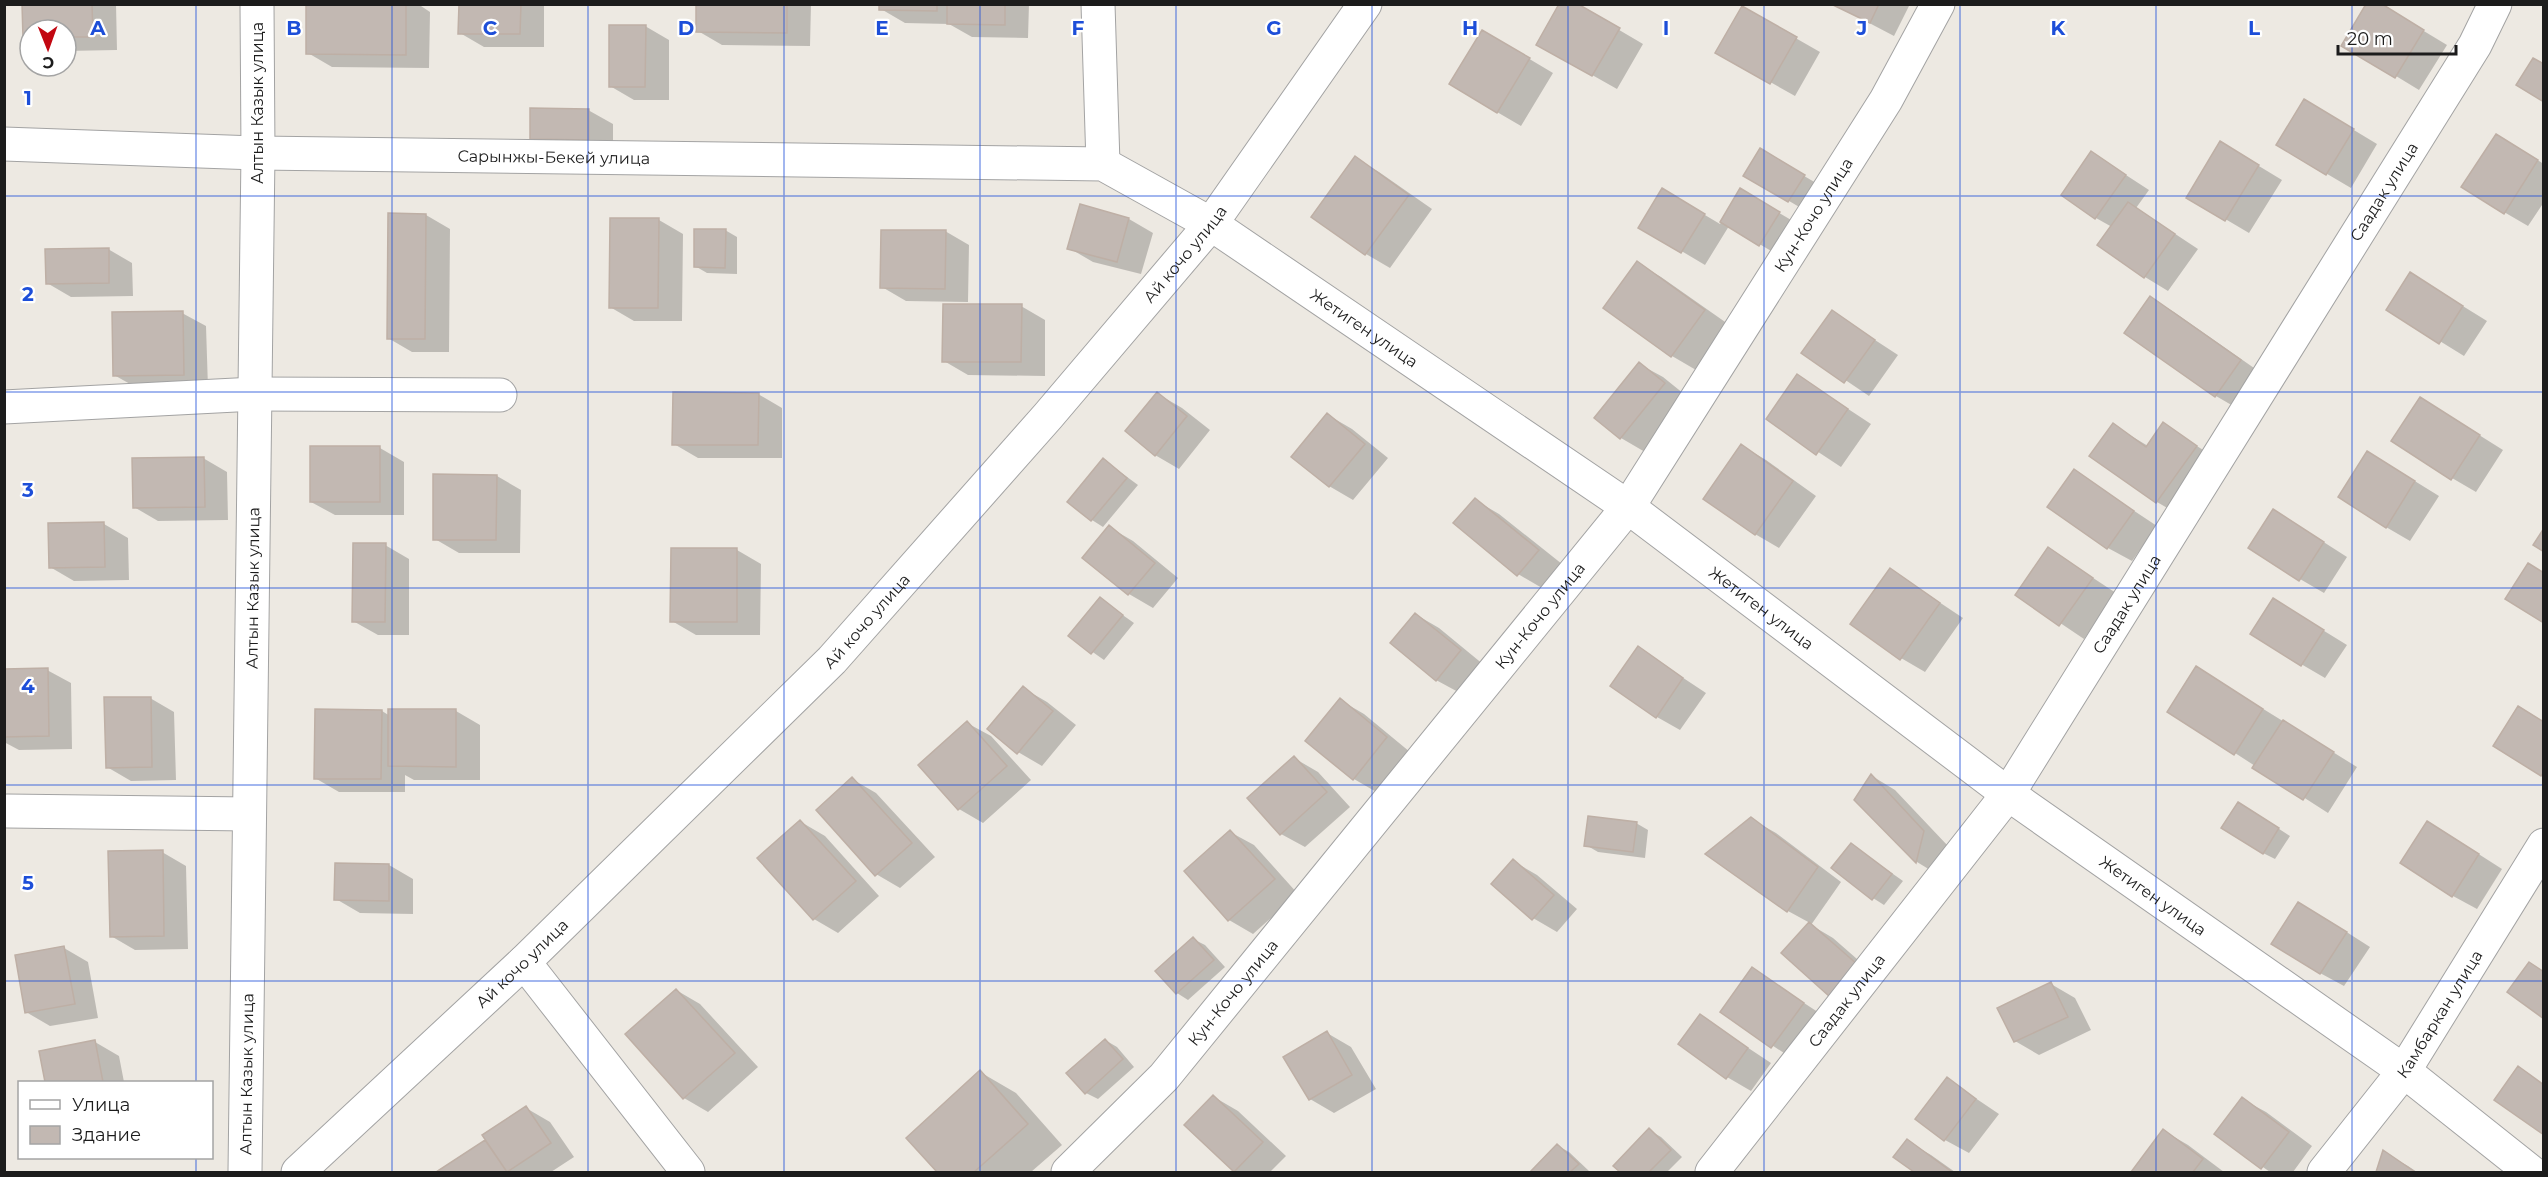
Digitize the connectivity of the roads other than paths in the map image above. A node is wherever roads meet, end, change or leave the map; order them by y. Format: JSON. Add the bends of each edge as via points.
{"nodes":[{"id":1,"x":257,"y":4,"type":"edge"},
{"id":2,"x":1098,"y":4,"type":"edge"},
{"id":3,"x":1365,"y":4,"type":"edge"},
{"id":4,"x":1938,"y":4,"type":"edge"},
{"id":5,"x":2495,"y":4,"type":"edge"},
{"id":6,"x":4,"y":144,"type":"edge"},
{"id":7,"x":258,"y":153,"type":"junction"},
{"id":8,"x":1103,"y":164,"type":"junction"},
{"id":9,"x":1211,"y":224,"type":"junction"},
{"id":10,"x":255,"y":394,"type":"junction"},
{"id":11,"x":500,"y":395,"type":"dead end"},
{"id":12,"x":4,"y":407,"type":"edge"},
{"id":13,"x":1628,"y":507,"type":"junction"},
{"id":14,"x":2008,"y":794,"type":"junction"},
{"id":15,"x":7,"y":811,"type":"dead end"},
{"id":16,"x":249,"y":814,"type":"junction"},
{"id":17,"x":2544,"y":845,"type":"edge"},
{"id":18,"x":524,"y":962,"type":"junction"},
{"id":19,"x":2404,"y":1071,"type":"junction"},
{"id":20,"x":245,"y":1173,"type":"edge"},
{"id":21,"x":298,"y":1173,"type":"edge"},
{"id":22,"x":688,"y":1173,"type":"edge"},
{"id":23,"x":1068,"y":1173,"type":"edge"},
{"id":24,"x":1712,"y":1173,"type":"edge"},
{"id":25,"x":2324,"y":1173,"type":"edge"},
{"id":26,"x":2531,"y":1173,"type":"edge"}],
"edges":[{"from":1,"to":7,"type":"street","name":"Алтын Казык улица"},
{"from":2,"to":8,"type":"street"},
{"from":3,"to":9,"type":"street","name":"Ай кочо улица"},
{"from":4,"to":13,"type":"street","name":"Кун-Кочо улица","via":[[1886,100]]},
{"from":5,"to":14,"type":"street","name":"Саадак улица","via":[[2475,45]]},
{"from":6,"to":7,"type":"street","name":"Сарынжы-Бекей улица"},
{"from":7,"to":8,"type":"street","name":"Сарынжы-Бекей улица"},
{"from":7,"to":10,"type":"street","name":"Алтын Казык улица"},
{"from":8,"to":9,"type":"street","name":"Жетиген улица"},
{"from":9,"to":13,"type":"street","name":"Жетиген улица"},
{"from":9,"to":18,"type":"street","name":"Ай кочо улица","via":[[832,660]]},
{"from":10,"to":11,"type":"street"},
{"from":10,"to":12,"type":"street"},
{"from":10,"to":16,"type":"street","name":"Алтын Казык улица"},
{"from":13,"to":14,"type":"street","name":"Жетиген улица"},
{"from":13,"to":23,"type":"street","name":"Кун-Кочо улица","via":[[1164,1077]]},
{"from":14,"to":19,"type":"street","name":"Жетиген улица"},
{"from":14,"to":24,"type":"street","name":"Саадак улица"},
{"from":15,"to":16,"type":"street"},
{"from":16,"to":20,"type":"street","name":"Алтын Казык улица"},
{"from":17,"to":19,"type":"street","name":"Камбаркан улица"},
{"from":18,"to":21,"type":"street","name":"Ай кочо улица"},
{"from":18,"to":22,"type":"street"},
{"from":19,"to":25,"type":"street","name":"Камбаркан улица"},
{"from":19,"to":26,"type":"street","name":"Жетиген улица"}]}
